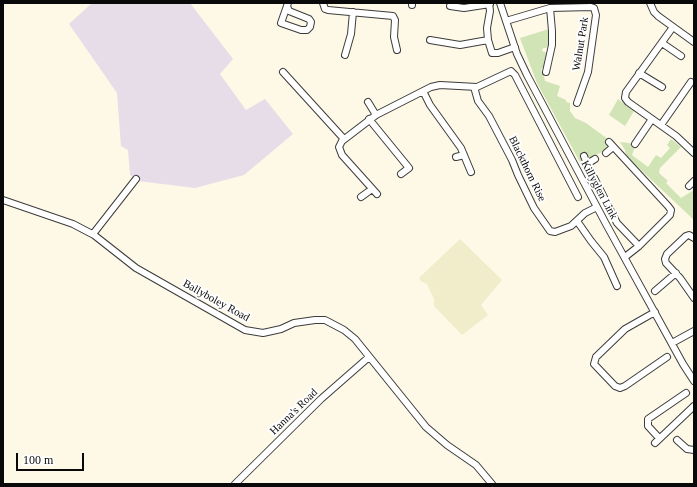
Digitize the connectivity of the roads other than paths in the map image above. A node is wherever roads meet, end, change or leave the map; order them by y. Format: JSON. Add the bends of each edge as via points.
{"nodes":[{"id":1,"x":323,"y":3,"type":"edge"},
{"id":2,"x":500,"y":3,"type":"edge"},
{"id":3,"x":650,"y":3,"type":"edge"},
{"id":4,"x":489,"y":4,"type":"edge"},
{"id":5,"x":288,"y":5,"type":"edge"},
{"id":6,"x":450,"y":6,"type":"dead end"},
{"id":7,"x":550,"y":8,"type":"junction"},
{"id":8,"x":353,"y":12,"type":"junction"},
{"id":9,"x":506,"y":21,"type":"junction"},
{"id":10,"x":673,"y":27,"type":"junction"},
{"id":11,"x":430,"y":40,"type":"dead end"},
{"id":12,"x":488,"y":40,"type":"junction"},
{"id":13,"x":662,"y":42,"type":"junction"},
{"id":14,"x":694,"y":42,"type":"edge"},
{"id":15,"x":515,"y":47,"type":"junction"},
{"id":16,"x":397,"y":50,"type":"dead end"},
{"id":17,"x":345,"y":55,"type":"dead end"},
{"id":18,"x":681,"y":56,"type":"dead end"},
{"id":19,"x":283,"y":72,"type":"dead end"},
{"id":20,"x":546,"y":72,"type":"dead end"},
{"id":21,"x":639,"y":73,"type":"junction"},
{"id":22,"x":691,"y":82,"type":"dead end"},
{"id":23,"x":474,"y":87,"type":"junction"},
{"id":24,"x":662,"y":87,"type":"dead end"},
{"id":25,"x":425,"y":90,"type":"junction"},
{"id":26,"x":368,"y":102,"type":"dead end"},
{"id":27,"x":576,"y":103,"type":"dead end"},
{"id":28,"x":376,"y":115,"type":"junction"},
{"id":29,"x":652,"y":119,"type":"junction"},
{"id":30,"x":369,"y":120,"type":"junction"},
{"id":31,"x":661,"y":124,"type":"junction"},
{"id":32,"x":344,"y":139,"type":"junction"},
{"id":33,"x":636,"y":144,"type":"dead end"},
{"id":34,"x":606,"y":153,"type":"dead end"},
{"id":35,"x":694,"y":153,"type":"edge"},
{"id":36,"x":464,"y":154,"type":"junction"},
{"id":37,"x":584,"y":156,"type":"dead end"},
{"id":38,"x":456,"y":157,"type":"dead end"},
{"id":39,"x":595,"y":159,"type":"dead end"},
{"id":40,"x":586,"y":164,"type":"junction"},
{"id":41,"x":471,"y":172,"type":"dead end"},
{"id":42,"x":400,"y":174,"type":"dead end"},
{"id":43,"x":136,"y":179,"type":"dead end"},
{"id":44,"x":694,"y":181,"type":"edge"},
{"id":45,"x":688,"y":186,"type":"dead end"},
{"id":46,"x":372,"y":189,"type":"junction"},
{"id":47,"x":377,"y":194,"type":"dead end"},
{"id":48,"x":578,"y":197,"type":"dead end"},
{"id":49,"x":361,"y":198,"type":"dead end"},
{"id":50,"x":3,"y":200,"type":"edge"},
{"id":51,"x":597,"y":207,"type":"junction"},
{"id":52,"x":577,"y":221,"type":"junction"},
{"id":53,"x":93,"y":234,"type":"junction"},
{"id":54,"x":694,"y":238,"type":"edge"},
{"id":55,"x":639,"y":246,"type":"junction"},
{"id":56,"x":625,"y":257,"type":"junction"},
{"id":57,"x":676,"y":273,"type":"junction"},
{"id":58,"x":617,"y":286,"type":"dead end"},
{"id":59,"x":655,"y":291,"type":"dead end"},
{"id":60,"x":694,"y":298,"type":"edge"},
{"id":61,"x":655,"y":312,"type":"junction"},
{"id":62,"x":694,"y":331,"type":"edge"},
{"id":63,"x":672,"y":343,"type":"junction"},
{"id":64,"x":369,"y":357,"type":"junction"},
{"id":65,"x":667,"y":357,"type":"dead end"},
{"id":66,"x":694,"y":380,"type":"edge"},
{"id":67,"x":685,"y":396,"type":"dead end"},
{"id":68,"x":694,"y":406,"type":"edge"},
{"id":69,"x":677,"y":440,"type":"dead end"},
{"id":70,"x":694,"y":450,"type":"edge"},
{"id":71,"x":235,"y":484,"type":"edge"},
{"id":72,"x":492,"y":484,"type":"edge"}],
"edges":[{"from":1,"to":8,"type":"street","via":[[328,10]]},
{"from":2,"to":9,"type":"street","name":"Killyglen Link"},
{"from":3,"to":10,"type":"street","via":[[656,14]]},
{"from":4,"to":6,"type":"street","via":[[458,8]]},
{"from":4,"to":12,"type":"street"},
{"from":5,"to":5,"type":"street","via":[[289,11],[309,19],[311,22],[307,30],[282,24]]},
{"from":7,"to":9,"type":"street","name":"Walnut Park"},
{"from":7,"to":20,"type":"street","via":[[552,45]]},
{"from":7,"to":27,"type":"street","name":"Walnut Park","via":[[591,7],[596,11],[588,72]]},
{"from":8,"to":16,"type":"street","via":[[392,16],[395,20],[394,38]]},
{"from":8,"to":17,"type":"street","via":[[351,34]]},
{"from":9,"to":15,"type":"street","name":"Killyglen Link"},
{"from":10,"to":13,"type":"street"},
{"from":10,"to":14,"type":"street"},
{"from":11,"to":12,"type":"street","via":[[460,45]]},
{"from":12,"to":15,"type":"street","via":[[494,54]]},
{"from":13,"to":18,"type":"street"},
{"from":13,"to":21,"type":"street"},
{"from":15,"to":51,"type":"street","name":"Killyglen Link","via":[[527,75]]},
{"from":19,"to":32,"type":"street"},
{"from":21,"to":24,"type":"street"},
{"from":21,"to":29,"type":"street","via":[[625,96],[627,101]]},
{"from":22,"to":31,"type":"street"},
{"from":23,"to":25,"type":"street","via":[[439,85]]},
{"from":23,"to":48,"type":"street","via":[[513,72]]},
{"from":23,"to":52,"type":"street","name":"Blackthorn Rise","via":[[478,102],[489,116],[534,208],[549,230],[555,232]]},
{"from":25,"to":28,"type":"street"},
{"from":25,"to":36,"type":"street","via":[[430,105]]},
{"from":26,"to":28,"type":"street"},
{"from":28,"to":30,"type":"street"},
{"from":29,"to":31,"type":"street"},
{"from":29,"to":33,"type":"street"},
{"from":30,"to":32,"type":"street"},
{"from":30,"to":42,"type":"street","via":[[409,168]]},
{"from":31,"to":35,"type":"street"},
{"from":32,"to":46,"type":"street","via":[[339,147],[342,155]]},
{"from":34,"to":55,"type":"street","via":[[611,144],[671,209],[670,215]]},
{"from":36,"to":38,"type":"street"},
{"from":36,"to":41,"type":"street"},
{"from":37,"to":40,"type":"street"},
{"from":39,"to":40,"type":"street"},
{"from":40,"to":55,"type":"street","via":[[617,223]]},
{"from":43,"to":53,"type":"street"},
{"from":44,"to":45,"type":"street"},
{"from":46,"to":47,"type":"street"},
{"from":46,"to":49,"type":"street"},
{"from":50,"to":53,"type":"street","name":"Ballyboley Road","via":[[73,224]]},
{"from":51,"to":52,"type":"street","name":"Blackthorn Rise"},
{"from":51,"to":56,"type":"street","name":"Killyglen Link"},
{"from":52,"to":58,"type":"street","via":[[604,257]]},
{"from":53,"to":64,"type":"street","name":"Ballyboley Road","via":[[136,268],[245,330],[263,333],[294,323],[325,320],[356,339]]},
{"from":54,"to":57,"type":"street","via":[[687,236],[666,256],[666,263]]},
{"from":55,"to":56,"type":"street"},
{"from":56,"to":61,"type":"street","name":"Killyglen Link"},
{"from":57,"to":59,"type":"street"},
{"from":57,"to":60,"type":"street"},
{"from":61,"to":63,"type":"street","name":"Killyglen Link"},
{"from":61,"to":65,"type":"street","via":[[625,329],[596,357],[594,363],[615,386],[621,388]]},
{"from":62,"to":63,"type":"street"},
{"from":63,"to":66,"type":"street","name":"Killyglen Link"},
{"from":64,"to":71,"type":"street","name":"Hanna's Road","via":[[321,399]]},
{"from":64,"to":72,"type":"street","name":"Ballyboley Road","via":[[426,427],[476,465]]},
{"from":67,"to":68,"type":"street","via":[[648,419],[648,426],[657,440]]},
{"from":69,"to":70,"type":"street","via":[[686,448]]}]}
